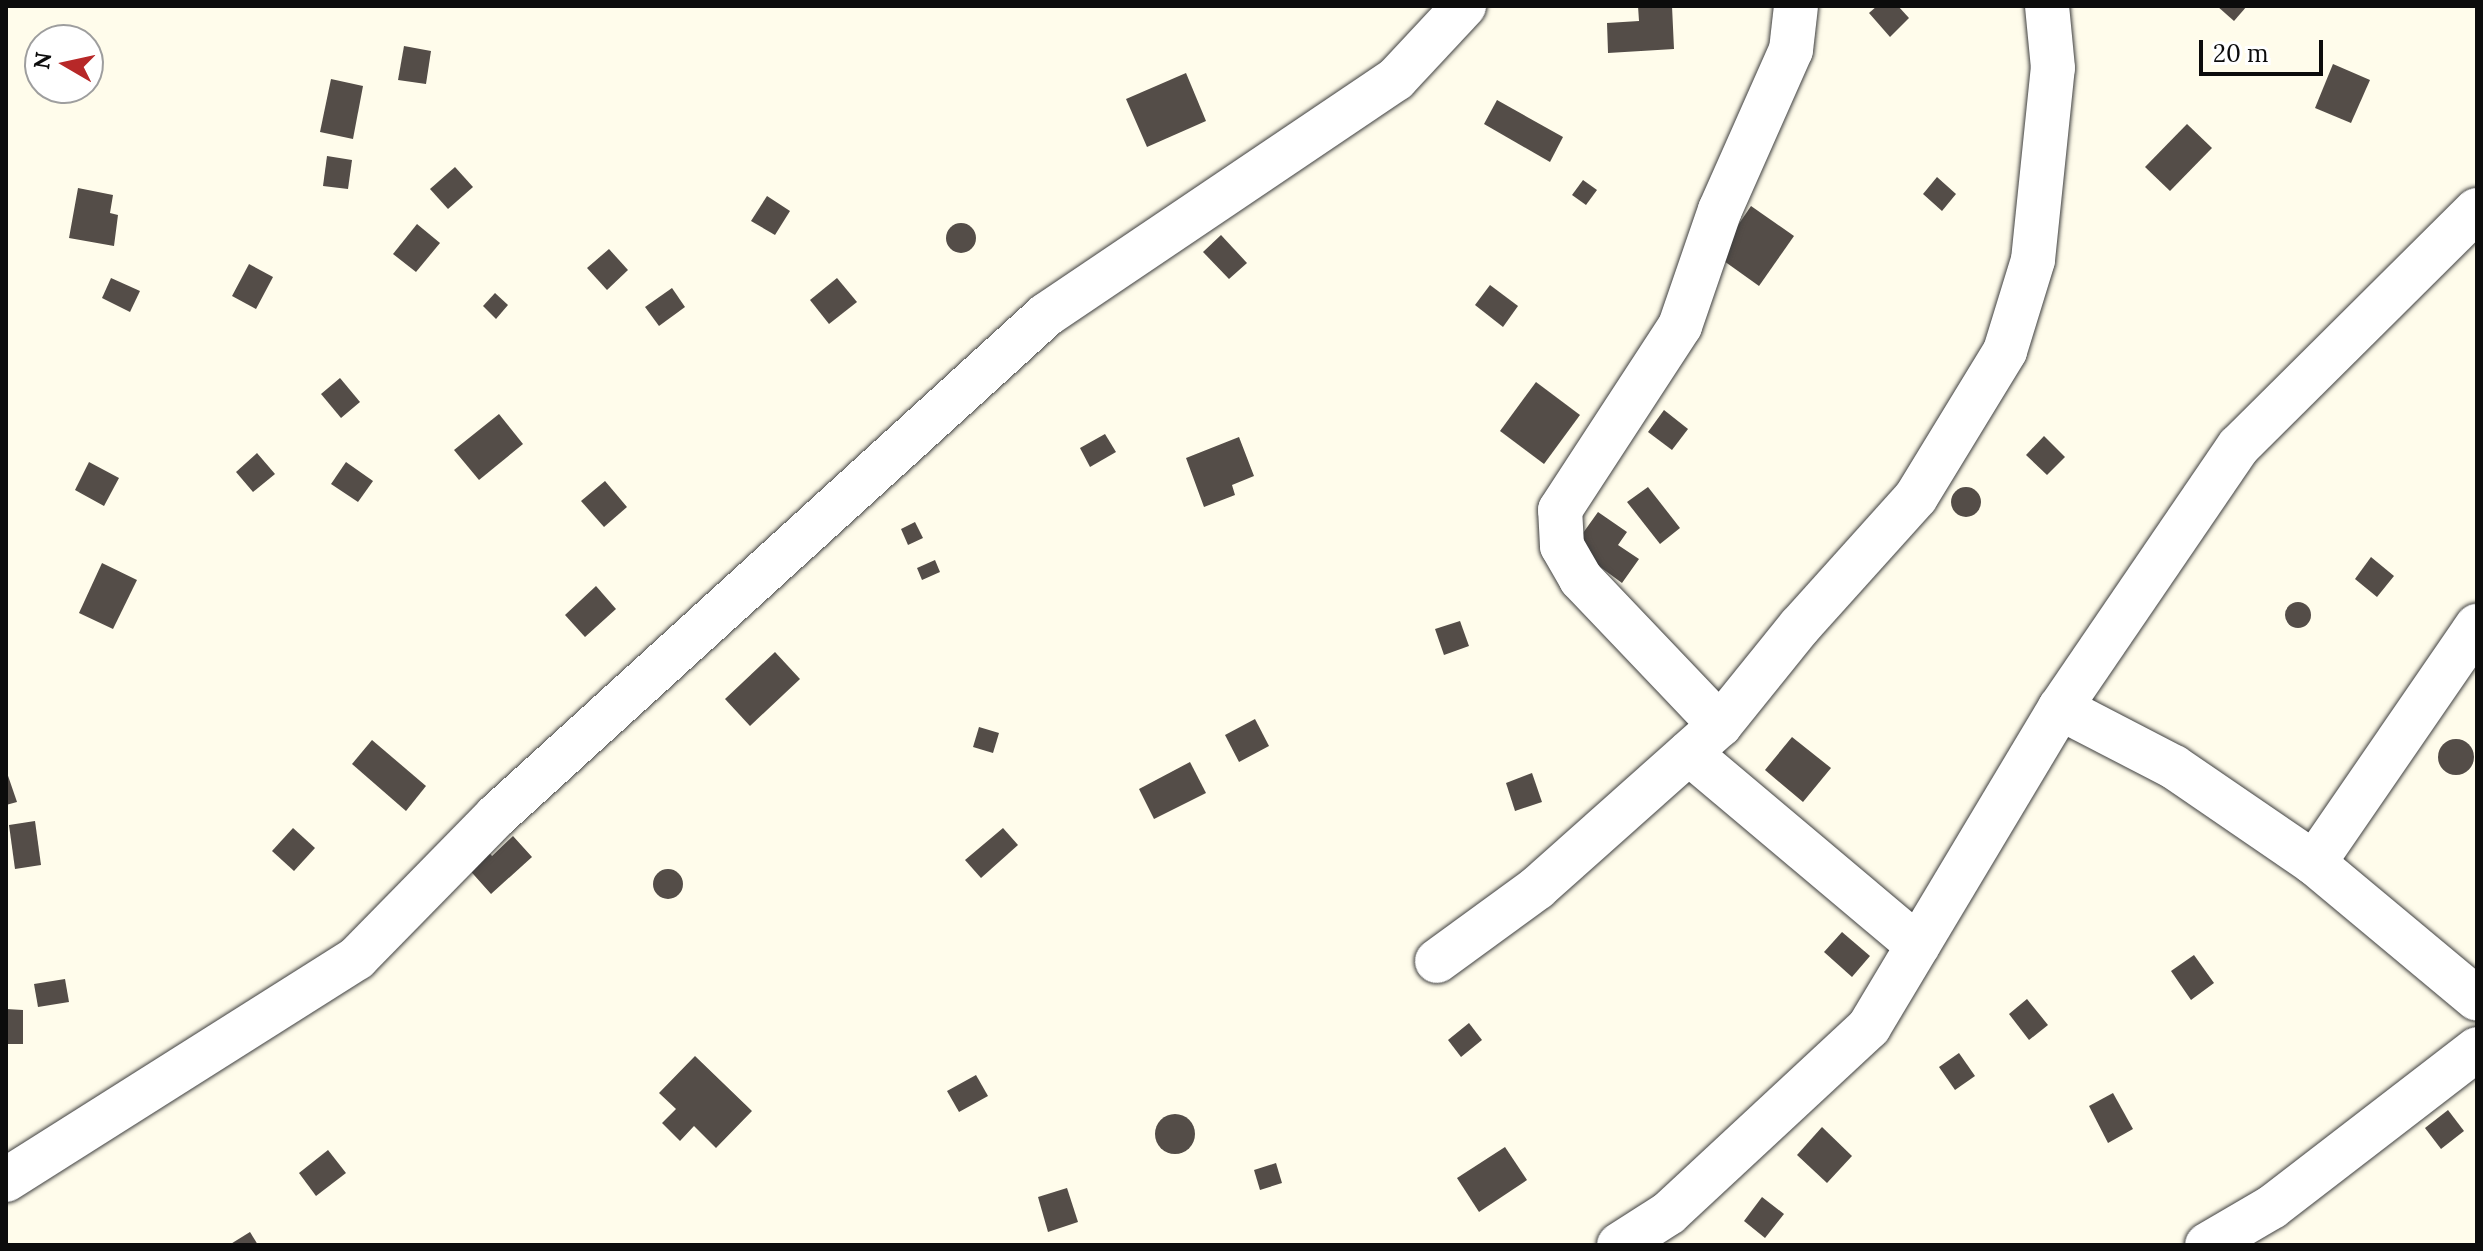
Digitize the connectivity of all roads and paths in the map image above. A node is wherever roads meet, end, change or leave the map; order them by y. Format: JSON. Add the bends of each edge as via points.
{"nodes":[{"id":1,"x":1464,"y":6,"type":"edge"},
{"id":2,"x":1796,"y":6,"type":"edge"},
{"id":3,"x":2047,"y":6,"type":"edge"},
{"id":4,"x":2477,"y":210,"type":"edge"},
{"id":5,"x":2477,"y":626,"type":"edge"},
{"id":6,"x":2060,"y":708,"type":"junction"},
{"id":7,"x":1704,"y":739,"type":"junction"},
{"id":8,"x":2314,"y":863,"type":"junction"},
{"id":9,"x":1918,"y":946,"type":"junction"},
{"id":10,"x":1437,"y":961,"type":"dead end"},
{"id":11,"x":2477,"y":999,"type":"edge"},
{"id":12,"x":2477,"y":1049,"type":"edge"},
{"id":13,"x":6,"y":1180,"type":"edge"},
{"id":14,"x":1619,"y":1245,"type":"edge"},
{"id":15,"x":2207,"y":1245,"type":"edge"}],
"edges":[{"from":1,"to":13,"type":"street","via":[[1396,79],[1046,315],[496,816],[357,958]]},
{"from":2,"to":7,"type":"street","via":[[1791,50],[1720,210],[1680,326],[1560,510],[1562,546],[1581,579]]},
{"from":3,"to":7,"type":"street","via":[[2053,68],[2033,260],[2005,351],[1916,497]]},
{"from":4,"to":6,"type":"street","via":[[2239,446]]},
{"from":5,"to":8,"type":"street"},
{"from":6,"to":8,"type":"street","via":[[2174,767]]},
{"from":6,"to":9,"type":"street"},
{"from":7,"to":9,"type":"street"},
{"from":7,"to":10,"type":"street","via":[[1537,888]]},
{"from":8,"to":11,"type":"street"},
{"from":9,"to":14,"type":"street","via":[[1869,1027],[1669,1213]]},
{"from":12,"to":15,"type":"street","via":[[2272,1207]]}]}
